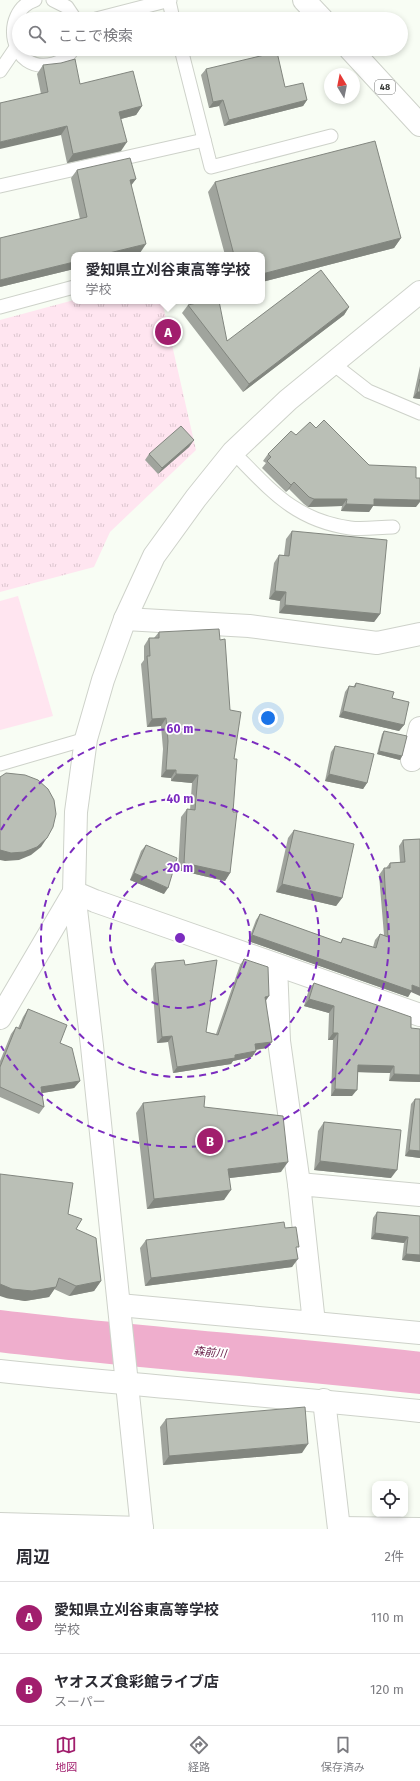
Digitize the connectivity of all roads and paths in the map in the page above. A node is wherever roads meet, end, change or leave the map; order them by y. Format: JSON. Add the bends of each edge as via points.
{"nodes":[{"id":1,"x":35,"y":0,"type":"edge"},
{"id":2,"x":53,"y":0,"type":"edge"},
{"id":3,"x":169,"y":0,"type":"edge"},
{"id":4,"x":304,"y":0,"type":"edge"},
{"id":5,"x":19,"y":12,"type":"edge"},
{"id":6,"x":70,"y":12,"type":"edge"},
{"id":7,"x":123,"y":12,"type":"edge"},
{"id":8,"x":172,"y":12,"type":"edge"},
{"id":9,"x":315,"y":12,"type":"edge"},
{"id":10,"x":12,"y":21,"type":"edge"},
{"id":11,"x":12,"y":42,"type":"edge"},
{"id":12,"x":12,"y":53,"type":"edge"},
{"id":13,"x":20,"y":56,"type":"edge"},
{"id":14,"x":67,"y":56,"type":"edge"},
{"id":15,"x":183,"y":56,"type":"edge"},
{"id":16,"x":356,"y":56,"type":"edge"},
{"id":17,"x":0,"y":71,"type":"edge"},
{"id":18,"x":420,"y":125,"type":"edge"},
{"id":19,"x":331,"y":136,"type":"dead end"},
{"id":20,"x":204,"y":140,"type":"junction"},
{"id":21,"x":0,"y":186,"type":"edge"},
{"id":22,"x":71,"y":288,"type":"edge"},
{"id":23,"x":420,"y":292,"type":"edge"},
{"id":24,"x":0,"y":307,"type":"edge"},
{"id":25,"x":332,"y":363,"type":"junction"},
{"id":26,"x":420,"y":414,"type":"edge"},
{"id":27,"x":233,"y":452,"type":"junction"},
{"id":28,"x":393,"y":527,"type":"dead end"},
{"id":29,"x":125,"y":619,"type":"junction"},
{"id":30,"x":420,"y":634,"type":"edge"},
{"id":31,"x":420,"y":728,"type":"edge"},
{"id":32,"x":86,"y":739,"type":"junction"},
{"id":33,"x":412,"y":760,"type":"dead end"},
{"id":34,"x":0,"y":764,"type":"edge"},
{"id":35,"x":74,"y":892,"type":"junction"},
{"id":36,"x":276,"y":965,"type":"junction"},
{"id":37,"x":420,"y":1015,"type":"edge"},
{"id":38,"x":0,"y":1018,"type":"edge"},
{"id":39,"x":299,"y":1184,"type":"junction"},
{"id":40,"x":420,"y":1195,"type":"edge"},
{"id":41,"x":119,"y":1305,"type":"junction"},
{"id":42,"x":314,"y":1323,"type":"junction"},
{"id":43,"x":420,"y":1333,"type":"edge"},
{"id":44,"x":0,"y":1370,"type":"edge"},
{"id":45,"x":128,"y":1384,"type":"junction"},
{"id":46,"x":324,"y":1400,"type":"junction"},
{"id":47,"x":420,"y":1411,"type":"edge"},
{"id":48,"x":0,"y":1524,"type":"edge"},
{"id":49,"x":142,"y":1529,"type":"edge"},
{"id":50,"x":339,"y":1529,"type":"edge"},
{"id":51,"x":420,"y":1529,"type":"edge"}],
"edges":[{"from":1,"to":5,"type":"lane","via":[[23,6]]},
{"from":2,"to":6,"type":"lane","via":[[67,7]]},
{"from":3,"to":7,"type":"lane"},
{"from":3,"to":8,"type":"lane"},
{"from":4,"to":9,"type":"street"},
{"from":10,"to":11,"type":"lane"},
{"from":12,"to":17,"type":"lane"},
{"from":13,"to":14,"type":"lane","via":[[38,65],[48,65]]},
{"from":15,"to":20,"type":"lane"},
{"from":16,"to":18,"type":"street","number":"48"},
{"from":19,"to":20,"type":"lane","via":[[211,167]]},
{"from":20,"to":21,"type":"lane"},
{"from":22,"to":24,"type":"lane"},
{"from":23,"to":25,"type":"street"},
{"from":25,"to":26,"type":"lane","via":[[368,391]]},
{"from":25,"to":27,"type":"street"},
{"from":27,"to":28,"type":"lane","via":[[287,505],[314,520],[351,529]]},
{"from":27,"to":29,"type":"street","via":[[154,556]]},
{"from":29,"to":30,"type":"street","via":[[249,626],[377,643]]},
{"from":29,"to":32,"type":"street","via":[[103,680]]},
{"from":31,"to":33,"type":"street"},
{"from":32,"to":34,"type":"lane"},
{"from":32,"to":35,"type":"street","via":[[76,812]]},
{"from":35,"to":36,"type":"street"},
{"from":35,"to":38,"type":"street"},
{"from":35,"to":41,"type":"street"},
{"from":36,"to":37,"type":"street"},
{"from":36,"to":39,"type":"street","via":[[279,1041]]},
{"from":39,"to":40,"type":"street"},
{"from":39,"to":42,"type":"street"},
{"from":41,"to":42,"type":"street"},
{"from":41,"to":45,"type":"street"},
{"from":42,"to":43,"type":"street"},
{"from":44,"to":45,"type":"street"},
{"from":45,"to":46,"type":"street"},
{"from":45,"to":49,"type":"street"},
{"from":46,"to":47,"type":"street"},
{"from":46,"to":50,"type":"street"},
{"from":48,"to":49,"type":"street"},
{"from":50,"to":51,"type":"street"}]}
